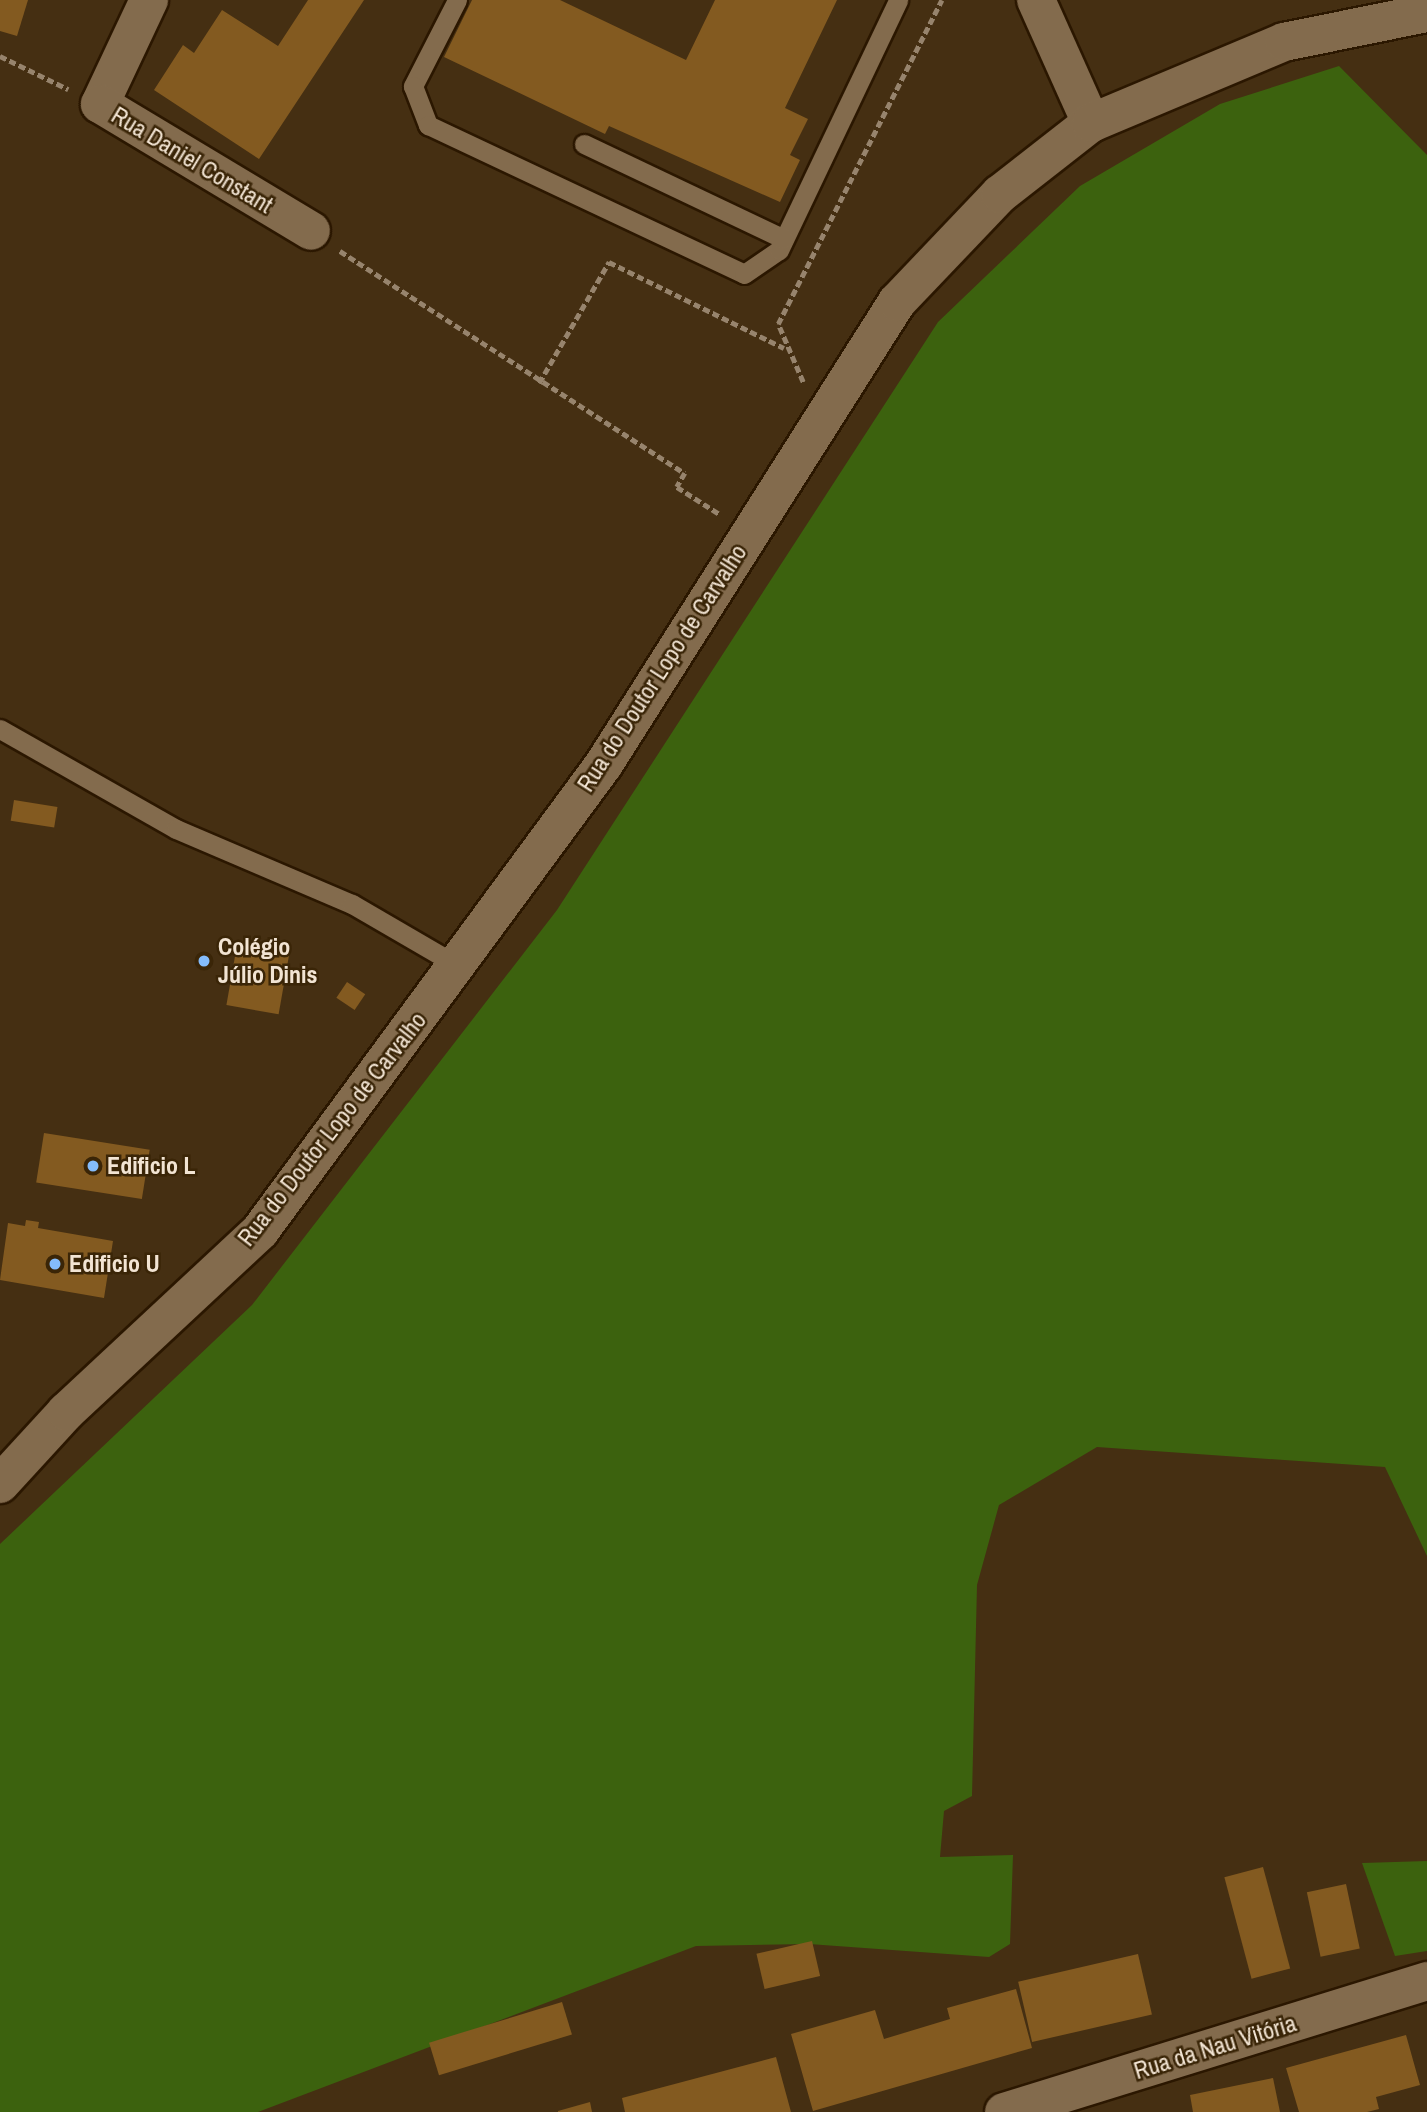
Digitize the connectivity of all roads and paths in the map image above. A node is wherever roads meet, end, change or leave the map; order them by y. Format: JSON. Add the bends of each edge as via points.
{"nodes":[{"id":1,"x":149,"y":0,"type":"edge"},
{"id":2,"x":457,"y":0,"type":"edge"},
{"id":3,"x":898,"y":0,"type":"edge"},
{"id":4,"x":942,"y":0,"type":"edge"},
{"id":5,"x":1036,"y":0,"type":"edge"},
{"id":6,"x":1427,"y":13,"type":"edge"},
{"id":7,"x":0,"y":56,"type":"edge"},
{"id":8,"x":100,"y":104,"type":"junction"},
{"id":9,"x":1091,"y":123,"type":"junction"},
{"id":10,"x":584,"y":144,"type":"dead end"},
{"id":11,"x":311,"y":231,"type":"joint"},
{"id":12,"x":784,"y":239,"type":"junction"},
{"id":13,"x":784,"y":348,"type":"junction"},
{"id":14,"x":539,"y":383,"type":"junction"},
{"id":15,"x":808,"y":392,"type":"dead end"},
{"id":16,"x":732,"y":523,"type":"dead end"},
{"id":17,"x":0,"y":729,"type":"edge"},
{"id":18,"x":457,"y":965,"type":"junction"},
{"id":19,"x":0,"y":1484,"type":"edge"},
{"id":20,"x":1427,"y":1981,"type":"edge"},
{"id":21,"x":1004,"y":2112,"type":"edge"}],
"edges":[{"from":1,"to":8,"type":"street","name":"Rua Daniel Constant"},
{"from":2,"to":12,"type":"lane","via":[[413,86],[428,125],[744,274],[779,250]]},
{"from":3,"to":12,"type":"lane"},
{"from":4,"to":13,"type":"path","via":[[778,324]]},
{"from":5,"to":9,"type":"street"},
{"from":6,"to":9,"type":"street","name":"Rua do Doutor Lopo de Carvalho","via":[[1284,42]]},
{"from":7,"to":8,"type":"path"},
{"from":8,"to":11,"type":"street","name":"Rua Daniel Constant"},
{"from":9,"to":18,"type":"street","name":"Rua do Doutor Lopo de Carvalho","via":[[1000,194],[897,302],[604,764]]},
{"from":10,"to":12,"type":"lane"},
{"from":11,"to":14,"type":"path"},
{"from":13,"to":14,"type":"path","via":[[609,262]]},
{"from":13,"to":15,"type":"path"},
{"from":14,"to":16,"type":"path","via":[[685,473],[677,487]]},
{"from":17,"to":18,"type":"lane","via":[[176,829],[352,904]]},
{"from":18,"to":19,"type":"street","name":"Rua do Doutor Lopo de Carvalho","via":[[260,1231],[66,1412]]},
{"from":20,"to":21,"type":"street","name":"Rua da Nau Vitória"}]}
